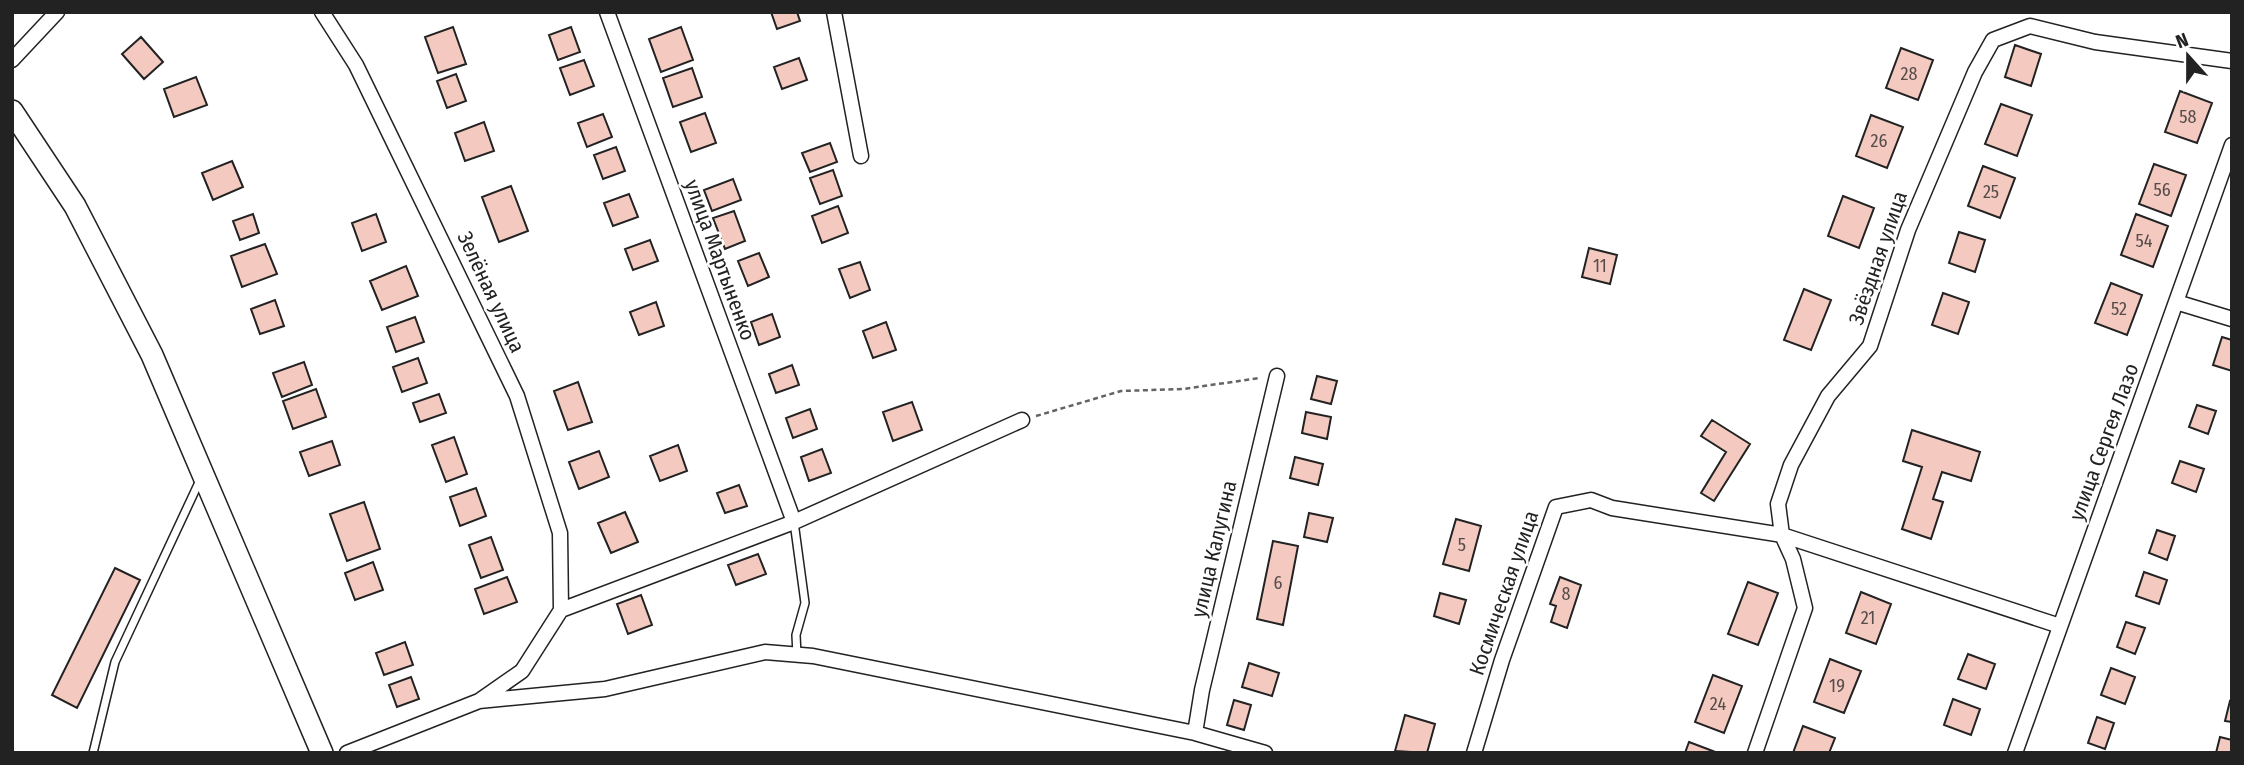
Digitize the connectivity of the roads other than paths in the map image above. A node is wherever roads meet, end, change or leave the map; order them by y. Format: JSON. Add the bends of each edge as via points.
{"nodes":[{"id":1,"x":57,"y":12,"type":"edge"},
{"id":2,"x":322,"y":12,"type":"edge"},
{"id":3,"x":607,"y":12,"type":"edge"},
{"id":4,"x":834,"y":12,"type":"edge"},
{"id":5,"x":12,"y":60,"type":"edge"},
{"id":6,"x":2232,"y":61,"type":"edge"},
{"id":7,"x":12,"y":111,"type":"edge"},
{"id":8,"x":2232,"y":145,"type":"edge"},
{"id":9,"x":861,"y":156,"type":"dead end"},
{"id":10,"x":2176,"y":302,"type":"junction"},
{"id":11,"x":2232,"y":319,"type":"edge"},
{"id":12,"x":1277,"y":376,"type":"road end"},
{"id":13,"x":1022,"y":420,"type":"road end"},
{"id":14,"x":203,"y":475,"type":"junction"},
{"id":15,"x":794,"y":522,"type":"junction"},
{"id":16,"x":1782,"y":535,"type":"junction"},
{"id":17,"x":561,"y":610,"type":"junction"},
{"id":18,"x":2060,"y":626,"type":"junction"},
{"id":19,"x":797,"y":655,"type":"junction"},
{"id":20,"x":479,"y":701,"type":"junction"},
{"id":21,"x":1195,"y":733,"type":"junction"},
{"id":22,"x":93,"y":753,"type":"edge"},
{"id":23,"x":322,"y":753,"type":"edge"},
{"id":24,"x":348,"y":753,"type":"edge"},
{"id":25,"x":1265,"y":753,"type":"edge"},
{"id":26,"x":1474,"y":753,"type":"edge"},
{"id":27,"x":1755,"y":753,"type":"edge"},
{"id":28,"x":2015,"y":753,"type":"edge"}],
"edges":[{"from":1,"to":5,"type":"street"},
{"from":2,"to":17,"type":"street","name":"Зелёная улица","via":[[356,65],[517,396],[560,533]]},
{"from":3,"to":15,"type":"street","name":"улица Мартыненко"},
{"from":4,"to":9,"type":"street"},
{"from":6,"to":16,"type":"street","name":"Звёздная улица","via":[[2095,42],[2030,26],[1993,40],[1908,230],[1870,346],[1828,396],[1791,465],[1778,504]]},
{"from":7,"to":14,"type":"main road","via":[[75,206],[152,355]]},
{"from":8,"to":10,"type":"street","name":"улица Сергея Лазо"},
{"from":10,"to":11,"type":"street"},
{"from":10,"to":18,"type":"street","name":"улица Сергея Лазо"},
{"from":12,"to":21,"type":"street","name":"улица Калугина"},
{"from":13,"to":15,"type":"street"},
{"from":14,"to":22,"type":"lane","via":[[115,662]]},
{"from":14,"to":23,"type":"main road"},
{"from":15,"to":17,"type":"street"},
{"from":15,"to":19,"type":"lane","via":[[805,603],[796,635]]},
{"from":16,"to":18,"type":"street"},
{"from":16,"to":26,"type":"street","name":"Космическая улица","via":[[1612,508],[1591,500],[1556,507]]},
{"from":16,"to":27,"type":"street","name":"Звёздная улица","via":[[1805,608]]},
{"from":17,"to":20,"type":"street","via":[[522,671]]},
{"from":18,"to":28,"type":"street","name":"улица Сергея Лазо"},
{"from":19,"to":20,"type":"street","via":[[765,652],[605,689]]},
{"from":19,"to":21,"type":"street"},
{"from":20,"to":24,"type":"street"},
{"from":21,"to":25,"type":"street"}]}
